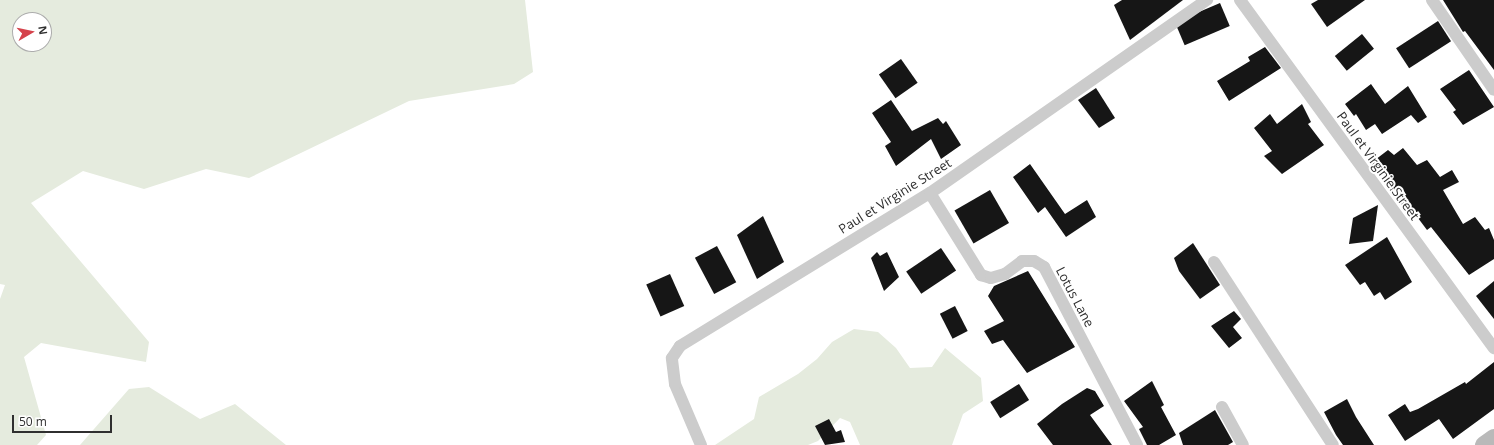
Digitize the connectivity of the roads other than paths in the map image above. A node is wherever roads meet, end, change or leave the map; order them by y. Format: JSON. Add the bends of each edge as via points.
{"nodes":[{"id":1,"x":1207,"y":0,"type":"edge"},
{"id":2,"x":1240,"y":0,"type":"edge"},
{"id":3,"x":1432,"y":0,"type":"edge"},
{"id":4,"x":1494,"y":90,"type":"edge"},
{"id":5,"x":930,"y":193,"type":"junction"},
{"id":6,"x":1214,"y":262,"type":"dead end"},
{"id":7,"x":1494,"y":348,"type":"edge"},
{"id":8,"x":1222,"y":407,"type":"dead end"},
{"id":9,"x":1494,"y":438,"type":"edge"},
{"id":10,"x":701,"y":445,"type":"edge"},
{"id":11,"x":1137,"y":445,"type":"edge"},
{"id":12,"x":1243,"y":445,"type":"edge"},
{"id":13,"x":1333,"y":445,"type":"edge"},
{"id":14,"x":1484,"y":445,"type":"edge"}],
"edges":[{"from":1,"to":5,"type":"street","name":"Paul et Virginie Street"},
{"from":2,"to":7,"type":"street","name":"Paul et Virginie Street"},
{"from":3,"to":4,"type":"street"},
{"from":5,"to":10,"type":"street","name":"Paul et Virginie Street","via":[[680,346],[672,358],[675,384]]},
{"from":5,"to":11,"type":"street","name":"Lotus Lane","via":[[981,275],[991,278],[1005,274],[1022,261],[1034,261],[1044,267]]},
{"from":6,"to":13,"type":"street"},
{"from":8,"to":12,"type":"street"},
{"from":9,"to":14,"type":"main road"}]}
